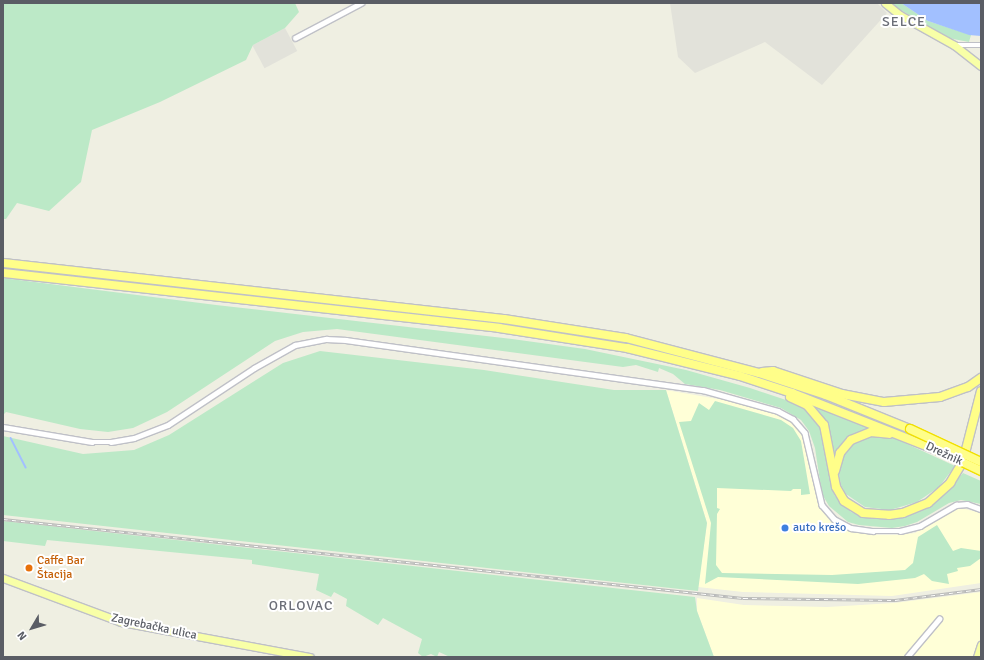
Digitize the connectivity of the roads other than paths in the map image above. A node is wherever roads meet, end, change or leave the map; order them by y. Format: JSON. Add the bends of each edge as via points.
{"nodes":[{"id":1,"x":361,"y":3,"type":"edge"},
{"id":2,"x":886,"y":3,"type":"edge"},
{"id":3,"x":295,"y":38,"type":"dead end"},
{"id":4,"x":954,"y":45,"type":"junction"},
{"id":5,"x":981,"y":45,"type":"edge"},
{"id":6,"x":981,"y":66,"type":"edge"},
{"id":7,"x":3,"y":264,"type":"edge"},
{"id":8,"x":3,"y":273,"type":"edge"},
{"id":9,"x":759,"y":372,"type":"junction"},
{"id":10,"x":740,"y":376,"type":"junction"},
{"id":11,"x":981,"y":378,"type":"edge"},
{"id":12,"x":981,"y":391,"type":"edge"},
{"id":13,"x":3,"y":427,"type":"edge"},
{"id":14,"x":909,"y":433,"type":"junction"},
{"id":15,"x":981,"y":462,"type":"edge"},
{"id":16,"x":981,"y":472,"type":"edge"},
{"id":17,"x":834,"y":478,"type":"junction"},
{"id":18,"x":981,"y":509,"type":"edge"},
{"id":19,"x":3,"y":578,"type":"edge"},
{"id":20,"x":939,"y":619,"type":"dead end"},
{"id":21,"x":981,"y":645,"type":"edge"},
{"id":22,"x":310,"y":657,"type":"edge"},
{"id":23,"x":907,"y":657,"type":"edge"},
{"id":24,"x":977,"y":657,"type":"edge"}],
"edges":[{"from":1,"to":3,"type":"street"},
{"from":2,"to":4,"type":"main road","via":[[900,15]]},
{"from":4,"to":5,"type":"street"},
{"from":4,"to":6,"type":"main road"},
{"from":7,"to":9,"type":"highway","via":[[512,320],[626,338]]},
{"from":8,"to":10,"type":"highway","via":[[553,335],[658,355]]},
{"from":9,"to":11,"type":"highway","via":[[773,371],[842,394],[884,402],[940,397],[968,387]]},
{"from":9,"to":14,"type":"highway","via":[[826,395]]},
{"from":10,"to":14,"type":"highway"},
{"from":10,"to":17,"type":"highway","via":[[751,385],[799,401],[814,411],[827,434]]},
{"from":12,"to":17,"type":"highway","via":[[963,461],[950,483],[928,503],[896,514],[863,513],[844,501]]},
{"from":13,"to":18,"type":"street","via":[[92,442],[134,438],[177,420],[276,355],[295,346],[326,339],[366,342],[674,386],[738,398],[778,411],[794,419],[801,427],[808,440],[820,500],[831,516],[847,526],[874,531],[900,531],[920,526],[956,505],[967,504]]},
{"from":14,"to":15,"type":"highway","name":"Drežnik","bridge":true},
{"from":14,"to":16,"type":"highway","name":"Drežnik","bridge":true},
{"from":14,"to":17,"type":"highway","via":[[900,438],[880,432],[857,436],[840,453]]},
{"from":19,"to":22,"type":"main road","name":"Zagrebačka ulica","via":[[121,622]]},
{"from":20,"to":23,"type":"street"},
{"from":21,"to":24,"type":"main road"}]}
